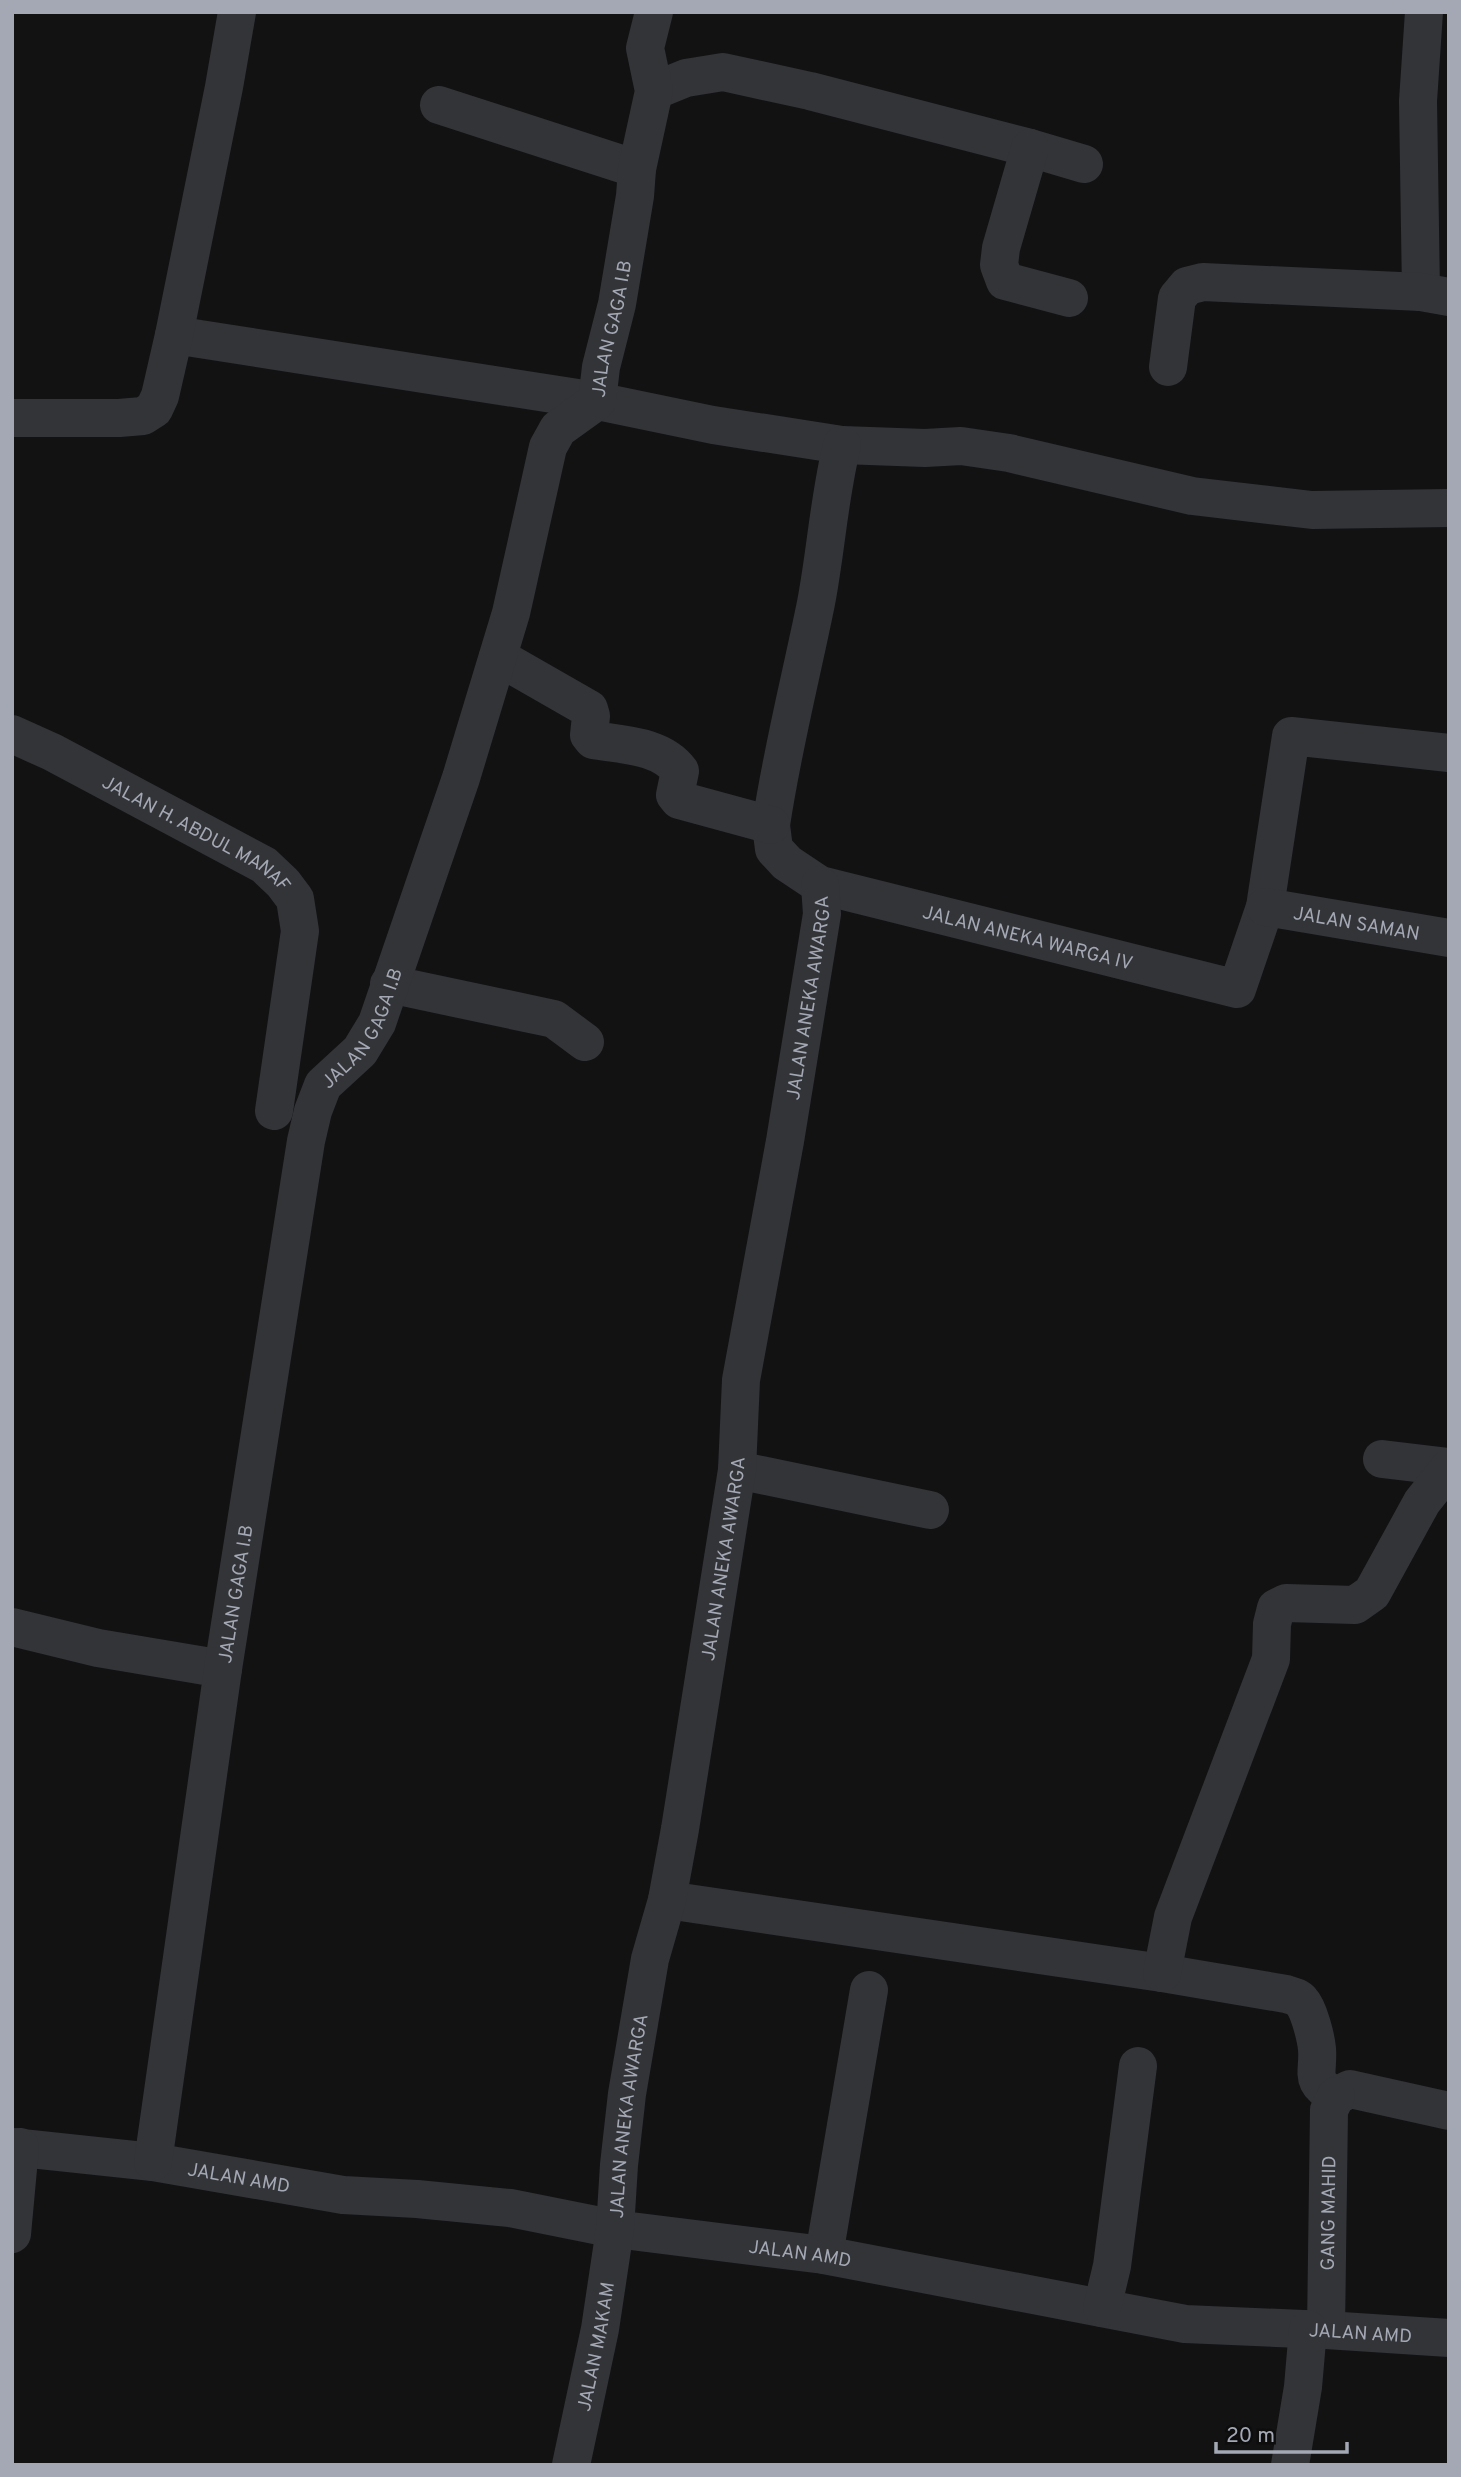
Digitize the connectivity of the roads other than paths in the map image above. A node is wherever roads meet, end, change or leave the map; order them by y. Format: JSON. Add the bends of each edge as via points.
{"nodes":[{"id":1,"x":237,"y":12,"type":"edge"},
{"id":2,"x":654,"y":12,"type":"edge"},
{"id":3,"x":1424,"y":12,"type":"edge"},
{"id":4,"x":654,"y":91,"type":"junction"},
{"id":5,"x":439,"y":105,"type":"dead end"},
{"id":6,"x":1030,"y":148,"type":"junction"},
{"id":7,"x":1084,"y":164,"type":"dead end"},
{"id":8,"x":637,"y":169,"type":"junction"},
{"id":9,"x":1435,"y":295,"type":"edge"},
{"id":10,"x":1069,"y":298,"type":"dead end"},
{"id":11,"x":174,"y":335,"type":"junction"},
{"id":12,"x":1168,"y":367,"type":"dead end"},
{"id":13,"x":597,"y":401,"type":"junction"},
{"id":14,"x":12,"y":418,"type":"edge"},
{"id":15,"x":842,"y":444,"type":"junction"},
{"id":16,"x":1449,"y":508,"type":"edge"},
{"id":17,"x":498,"y":657,"type":"junction"},
{"id":18,"x":12,"y":734,"type":"edge"},
{"id":19,"x":1449,"y":753,"type":"edge"},
{"id":20,"x":771,"y":825,"type":"junction"},
{"id":21,"x":820,"y":885,"type":"junction"},
{"id":22,"x":1265,"y":907,"type":"junction"},
{"id":23,"x":1449,"y":939,"type":"edge"},
{"id":24,"x":389,"y":984,"type":"junction"},
{"id":25,"x":585,"y":1042,"type":"dead end"},
{"id":26,"x":274,"y":1111,"type":"dead end"},
{"id":27,"x":1382,"y":1459,"type":"dead end"},
{"id":28,"x":1449,"y":1468,"type":"edge"},
{"id":29,"x":737,"y":1469,"type":"junction"},
{"id":30,"x":930,"y":1510,"type":"dead end"},
{"id":31,"x":12,"y":1627,"type":"edge"},
{"id":32,"x":223,"y":1669,"type":"junction"},
{"id":33,"x":667,"y":1900,"type":"junction"},
{"id":34,"x":1162,"y":1973,"type":"junction"},
{"id":35,"x":869,"y":1990,"type":"dead end"},
{"id":36,"x":1139,"y":2066,"type":"dead end"},
{"id":37,"x":1336,"y":2096,"type":"junction"},
{"id":38,"x":1449,"y":2111,"type":"edge"},
{"id":39,"x":16,"y":2147,"type":"edge"},
{"id":40,"x":153,"y":2162,"type":"junction"},
{"id":41,"x":615,"y":2229,"type":"junction"},
{"id":42,"x":12,"y":2234,"type":"edge"},
{"id":43,"x":824,"y":2255,"type":"junction"},
{"id":44,"x":1102,"y":2308,"type":"junction"},
{"id":45,"x":1317,"y":2330,"type":"junction"},
{"id":46,"x":1449,"y":2339,"type":"edge"},
{"id":47,"x":570,"y":2465,"type":"edge"},
{"id":48,"x":1290,"y":2465,"type":"edge"}],
"edges":[{"from":1,"to":11,"type":"street"},
{"from":2,"to":4,"type":"street","name":"JALAN GAGA I.B","via":[[645,48]]},
{"from":3,"to":9,"type":"street","via":[[1418,101]]},
{"from":4,"to":6,"type":"street","via":[[686,78],[723,72]]},
{"from":4,"to":8,"type":"street","name":"JALAN GAGA I.B"},
{"from":5,"to":8,"type":"street"},
{"from":6,"to":7,"type":"street"},
{"from":6,"to":10,"type":"street","via":[[999,265],[1005,281]]},
{"from":8,"to":13,"type":"street","name":"JALAN GAGA I.B"},
{"from":9,"to":12,"type":"street","via":[[1203,282],[1187,286],[1177,298]]},
{"from":11,"to":13,"type":"street"},
{"from":11,"to":14,"type":"street","via":[[160,396],[154,409],[143,416]]},
{"from":13,"to":15,"type":"street","via":[[712,425]]},
{"from":13,"to":17,"type":"street","name":"JALAN GAGA I.B","via":[[558,429],[548,447]]},
{"from":15,"to":16,"type":"street","via":[[961,446],[1192,496],[1312,510]]},
{"from":15,"to":20,"type":"street"},
{"from":17,"to":20,"type":"street","via":[[589,709],[593,740],[652,751],[673,762],[680,771],[675,795],[679,800]]},
{"from":17,"to":24,"type":"street","name":"JALAN GAGA I.B"},
{"from":18,"to":26,"type":"street","name":"JALAN H. ABDUL MANAF","via":[[264,864],[295,899],[300,931]]},
{"from":19,"to":22,"type":"street","via":[[1292,736]]},
{"from":20,"to":21,"type":"street","via":[[774,849]]},
{"from":21,"to":22,"type":"street","name":"JALAN ANEKA WARGA IV","via":[[1237,989]]},
{"from":21,"to":29,"type":"street","name":"JALAN ANEKA AWARGA","via":[[822,914],[741,1380]]},
{"from":22,"to":23,"type":"street","name":"JALAN SAMAN"},
{"from":24,"to":25,"type":"street","via":[[554,1019]]},
{"from":24,"to":32,"type":"street","name":"JALAN GAGA I.B","via":[[377,1023],[360,1051],[323,1085],[306,1141]]},
{"from":27,"to":28,"type":"street"},
{"from":28,"to":34,"type":"street","via":[[1422,1502],[1372,1593],[1355,1605],[1286,1603],[1276,1608],[1271,1659],[1173,1917]]},
{"from":29,"to":30,"type":"street"},
{"from":29,"to":33,"type":"street","name":"JALAN ANEKA AWARGA"},
{"from":31,"to":32,"type":"street","via":[[98,1648]]},
{"from":32,"to":40,"type":"street","name":"JALAN GAGA I.B"},
{"from":33,"to":34,"type":"street"},
{"from":33,"to":41,"type":"street","name":"JALAN ANEKA AWARGA","via":[[650,1959],[627,2094]]},
{"from":34,"to":37,"type":"street","via":[[1300,1999],[1307,2008],[1317,2049],[1317,2082]]},
{"from":35,"to":43,"type":"street"},
{"from":36,"to":44,"type":"street","via":[[1112,2266]]},
{"from":37,"to":38,"type":"street","via":[[1350,2089]]},
{"from":37,"to":45,"type":"street","name":"GANG MAHID","via":[[1329,2110]]},
{"from":39,"to":40,"type":"street","name":"JALAN AMD"},
{"from":39,"to":42,"type":"street"},
{"from":40,"to":41,"type":"street","name":"JALAN AMD","via":[[343,2195],[510,2208]]},
{"from":41,"to":43,"type":"street","name":"JALAN AMD"},
{"from":41,"to":47,"type":"street","name":"JALAN MAKAM","via":[[600,2329]]},
{"from":43,"to":44,"type":"street","name":"JALAN AMD"},
{"from":44,"to":45,"type":"street","name":"JALAN AMD","via":[[1185,2324]]},
{"from":45,"to":46,"type":"street","name":"JALAN AMD"},
{"from":45,"to":48,"type":"street","name":"GANG MAHID"}]}
